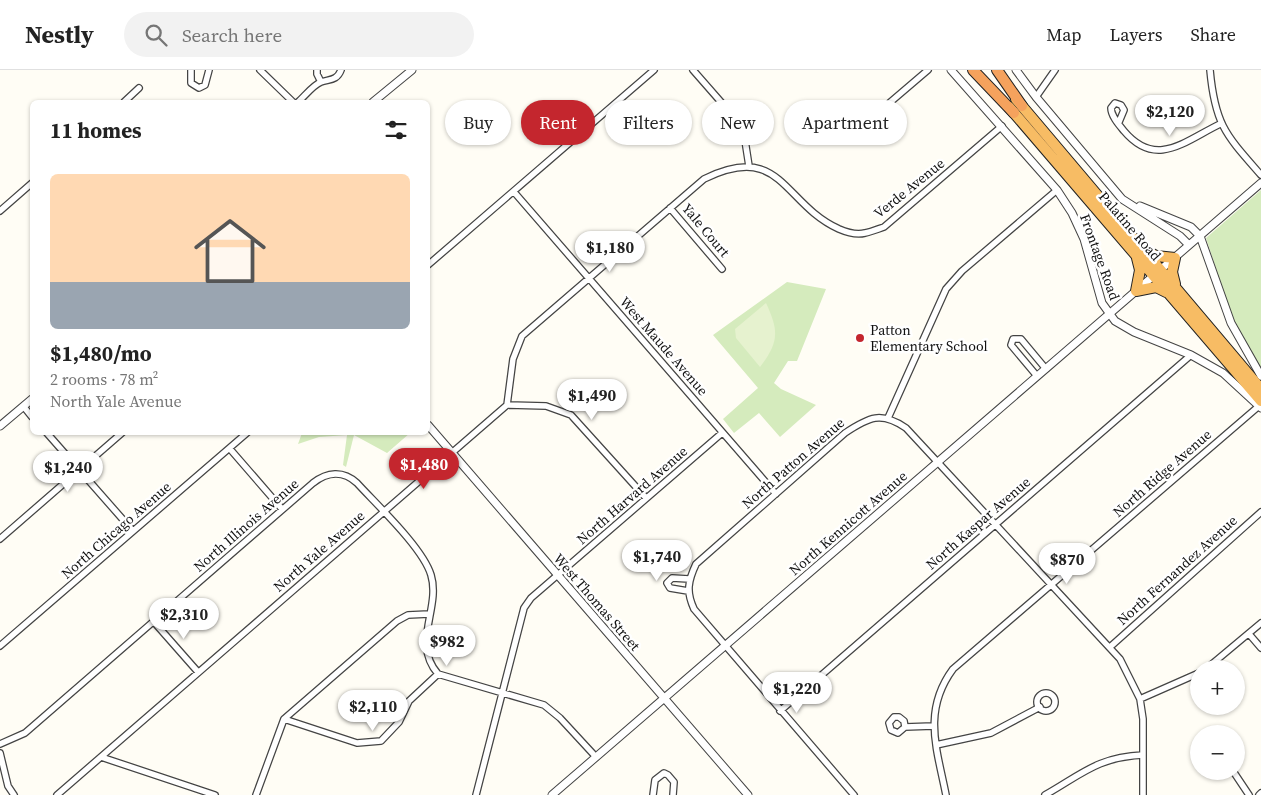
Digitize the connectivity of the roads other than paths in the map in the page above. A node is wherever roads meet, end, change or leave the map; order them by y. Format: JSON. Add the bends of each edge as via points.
{"nodes":[{"id":1,"x":191,"y":70,"type":"edge"},
{"id":2,"x":208,"y":70,"type":"edge"},
{"id":3,"x":260,"y":70,"type":"edge"},
{"id":4,"x":317,"y":70,"type":"edge"},
{"id":5,"x":340,"y":70,"type":"edge"},
{"id":6,"x":412,"y":70,"type":"edge"},
{"id":7,"x":654,"y":70,"type":"edge"},
{"id":8,"x":693,"y":70,"type":"edge"},
{"id":9,"x":928,"y":70,"type":"edge"},
{"id":10,"x":951,"y":70,"type":"edge"},
{"id":11,"x":972,"y":70,"type":"edge"},
{"id":12,"x":978,"y":70,"type":"edge"},
{"id":13,"x":991,"y":70,"type":"edge"},
{"id":14,"x":997,"y":70,"type":"edge"},
{"id":15,"x":1016,"y":70,"type":"edge"},
{"id":16,"x":1055,"y":70,"type":"edge"},
{"id":17,"x":1210,"y":70,"type":"edge"},
{"id":18,"x":321,"y":82,"type":"junction"},
{"id":19,"x":139,"y":88,"type":"dead end"},
{"id":20,"x":1036,"y":97,"type":"junction"},
{"id":21,"x":126,"y":100,"type":"edge"},
{"id":22,"x":291,"y":100,"type":"edge"},
{"id":23,"x":300,"y":100,"type":"edge"},
{"id":24,"x":375,"y":100,"type":"edge"},
{"id":25,"x":893,"y":100,"type":"edge"},
{"id":26,"x":1018,"y":109,"type":"junction"},
{"id":27,"x":1119,"y":122,"type":"dead end"},
{"id":28,"x":1220,"y":124,"type":"junction"},
{"id":29,"x":1002,"y":126,"type":"junction"},
{"id":30,"x":749,"y":166,"type":"junction"},
{"id":31,"x":1261,"y":176,"type":"edge"},
{"id":32,"x":1261,"y":183,"type":"edge"},
{"id":33,"x":30,"y":185,"type":"edge"},
{"id":34,"x":1057,"y":190,"type":"junction"},
{"id":35,"x":514,"y":192,"type":"junction"},
{"id":36,"x":1118,"y":193,"type":"junction"},
{"id":37,"x":670,"y":208,"type":"junction"},
{"id":38,"x":0,"y":211,"type":"edge"},
{"id":39,"x":1200,"y":236,"type":"junction"},
{"id":40,"x":1189,"y":245,"type":"junction"},
{"id":41,"x":1139,"y":252,"type":"junction"},
{"id":42,"x":1175,"y":258,"type":"junction"},
{"id":43,"x":430,"y":264,"type":"edge"},
{"id":44,"x":722,"y":269,"type":"dead end"},
{"id":45,"x":1158,"y":273,"type":"junction"},
{"id":46,"x":588,"y":277,"type":"junction"},
{"id":47,"x":1136,"y":291,"type":"junction"},
{"id":48,"x":1173,"y":292,"type":"junction"},
{"id":49,"x":1109,"y":314,"type":"junction"},
{"id":50,"x":1191,"y":355,"type":"junction"},
{"id":51,"x":1046,"y":369,"type":"junction"},
{"id":52,"x":1038,"y":376,"type":"junction"},
{"id":53,"x":1261,"y":376,"type":"edge"},
{"id":54,"x":1261,"y":388,"type":"edge"},
{"id":55,"x":30,"y":401,"type":"edge"},
{"id":56,"x":507,"y":405,"type":"junction"},
{"id":57,"x":1260,"y":405,"type":"edge"},
{"id":58,"x":24,"y":407,"type":"junction"},
{"id":59,"x":30,"y":414,"type":"edge"},
{"id":60,"x":888,"y":418,"type":"junction"},
{"id":61,"x":0,"y":425,"type":"edge"},
{"id":62,"x":430,"y":427,"type":"edge"},
{"id":63,"x":722,"y":433,"type":"junction"},
{"id":64,"x":49,"y":435,"type":"edge"},
{"id":65,"x":120,"y":435,"type":"edge"},
{"id":66,"x":245,"y":435,"type":"edge"},
{"id":67,"x":230,"y":449,"type":"junction"},
{"id":68,"x":452,"y":453,"type":"junction"},
{"id":69,"x":938,"y":462,"type":"junction"},
{"id":70,"x":79,"y":471,"type":"junction"},
{"id":71,"x":776,"y":494,"type":"junction"},
{"id":72,"x":646,"y":498,"type":"junction"},
{"id":73,"x":282,"y":509,"type":"junction"},
{"id":74,"x":383,"y":512,"type":"junction"},
{"id":75,"x":1261,"y":512,"type":"edge"},
{"id":76,"x":996,"y":525,"type":"junction"},
{"id":77,"x":133,"y":531,"type":"junction"},
{"id":78,"x":0,"y":539,"type":"edge"},
{"id":79,"x":558,"y":576,"type":"junction"},
{"id":80,"x":689,"y":580,"type":"junction"},
{"id":81,"x":1052,"y":584,"type":"junction"},
{"id":82,"x":688,"y":591,"type":"junction"},
{"id":83,"x":429,"y":614,"type":"junction"},
{"id":84,"x":154,"y":622,"type":"junction"},
{"id":85,"x":1261,"y":623,"type":"edge"},
{"id":86,"x":1249,"y":634,"type":"junction"},
{"id":87,"x":0,"y":646,"type":"edge"},
{"id":88,"x":725,"y":646,"type":"junction"},
{"id":89,"x":1110,"y":647,"type":"junction"},
{"id":90,"x":1261,"y":648,"type":"edge"},
{"id":91,"x":1217,"y":660,"type":"edge"},
{"id":92,"x":198,"y":672,"type":"junction"},
{"id":93,"x":438,"y":674,"type":"junction"},
{"id":94,"x":1190,"y":677,"type":"edge"},
{"id":95,"x":501,"y":692,"type":"junction"},
{"id":96,"x":664,"y":699,"type":"junction"},
{"id":97,"x":1140,"y":699,"type":"junction"},
{"id":98,"x":1040,"y":707,"type":"dead end"},
{"id":99,"x":780,"y":710,"type":"junction"},
{"id":100,"x":284,"y":719,"type":"junction"},
{"id":101,"x":933,"y":726,"type":"junction"},
{"id":102,"x":905,"y":727,"type":"dead end"},
{"id":103,"x":0,"y":744,"type":"edge"},
{"id":104,"x":936,"y":745,"type":"junction"},
{"id":105,"x":0,"y":753,"type":"edge"},
{"id":106,"x":1143,"y":755,"type":"junction"},
{"id":107,"x":101,"y":757,"type":"junction"},
{"id":108,"x":596,"y":757,"type":"junction"},
{"id":109,"x":1239,"y":780,"type":"edge"},
{"id":110,"x":14,"y":795,"type":"edge"},
{"id":111,"x":57,"y":795,"type":"edge"},
{"id":112,"x":215,"y":795,"type":"edge"},
{"id":113,"x":256,"y":795,"type":"edge"},
{"id":114,"x":476,"y":795,"type":"edge"},
{"id":115,"x":552,"y":795,"type":"edge"},
{"id":116,"x":653,"y":795,"type":"edge"},
{"id":117,"x":673,"y":795,"type":"edge"},
{"id":118,"x":748,"y":795,"type":"edge"},
{"id":119,"x":854,"y":795,"type":"edge"},
{"id":120,"x":946,"y":795,"type":"edge"},
{"id":121,"x":1045,"y":795,"type":"edge"},
{"id":122,"x":1143,"y":795,"type":"edge"},
{"id":123,"x":1249,"y":795,"type":"edge"}],
"edges":[{"from":1,"to":2,"type":"street","via":[[191,83],[198,88],[205,85]]},
{"from":3,"to":22,"type":"street"},
{"from":4,"to":18,"type":"street"},
{"from":5,"to":18,"type":"street","via":[[332,80]]},
{"from":6,"to":24,"type":"street"},
{"from":7,"to":35,"type":"street"},
{"from":8,"to":30,"type":"street","via":[[735,118],[744,134]]},
{"from":9,"to":25,"type":"street"},
{"from":10,"to":29,"type":"street","name":"Frontage Road"},
{"from":11,"to":26,"type":"highway"},
{"from":12,"to":26,"type":"highway","name":"Palatine Road"},
{"from":13,"to":26,"type":"highway","name":"Palatine Road"},
{"from":14,"to":26,"type":"highway"},
{"from":15,"to":20,"type":"street"},
{"from":16,"to":20,"type":"street"},
{"from":17,"to":28,"type":"street"},
{"from":18,"to":23,"type":"street"},
{"from":19,"to":21,"type":"street"},
{"from":20,"to":36,"type":"street"},
{"from":26,"to":41,"type":"highway","name":"Palatine Road"},
{"from":27,"to":28,"type":"street","via":[[1139,146],[1155,151],[1174,146]]},
{"from":28,"to":31,"type":"street"},
{"from":29,"to":30,"type":"street","name":"Verde Avenue","via":[[884,227],[864,234],[823,222],[780,179]]},
{"from":29,"to":34,"type":"street","name":"Frontage Road"},
{"from":30,"to":37,"type":"street","via":[[726,169],[704,179]]},
{"from":32,"to":39,"type":"street","name":"North Kennicott Avenue"},
{"from":33,"to":38,"type":"street"},
{"from":34,"to":49,"type":"street","name":"Frontage Road","via":[[1084,240],[1102,303]]},
{"from":34,"to":60,"type":"street","via":[[962,271],[946,289]]},
{"from":35,"to":43,"type":"street"},
{"from":35,"to":46,"type":"street","name":"West Maude Avenue"},
{"from":36,"to":39,"type":"street","via":[[1150,211],[1191,227]]},
{"from":36,"to":40,"type":"street"},
{"from":37,"to":44,"type":"street","name":"Yale Court"},
{"from":37,"to":46,"type":"street"},
{"from":39,"to":40,"type":"street","name":"North Kennicott Avenue"},
{"from":39,"to":53,"type":"street","via":[[1231,323]]},
{"from":40,"to":42,"type":"street","name":"North Kennicott Avenue"},
{"from":41,"to":42,"type":"highway"},
{"from":41,"to":45,"type":"highway","name":"Palatine Road"},
{"from":41,"to":47,"type":"highway"},
{"from":42,"to":45,"type":"street","name":"North Kennicott Avenue"},
{"from":42,"to":48,"type":"highway"},
{"from":45,"to":47,"type":"street","name":"North Kennicott Avenue"},
{"from":45,"to":48,"type":"highway","name":"Palatine Road"},
{"from":46,"to":56,"type":"street","via":[[522,336],[513,359]]},
{"from":46,"to":63,"type":"street","name":"West Maude Avenue"},
{"from":47,"to":48,"type":"highway","via":[[1156,288]]},
{"from":47,"to":49,"type":"street","name":"North Kennicott Avenue"},
{"from":48,"to":54,"type":"highway","name":"Palatine Road"},
{"from":48,"to":57,"type":"highway","name":"Palatine Road"},
{"from":49,"to":50,"type":"street","name":"Frontage Road","via":[[1134,332]]},
{"from":49,"to":51,"type":"street","name":"North Kennicott Avenue"},
{"from":50,"to":57,"type":"street","name":"Frontage Road","via":[[1223,373]]},
{"from":50,"to":76,"type":"street","name":"North Kaspar Avenue"},
{"from":51,"to":52,"type":"street","name":"North Kennicott Avenue"},
{"from":51,"to":52,"type":"street","via":[[1021,339],[1017,337],[1011,341]]},
{"from":52,"to":69,"type":"street","name":"North Kennicott Avenue"},
{"from":55,"to":58,"type":"street"},
{"from":56,"to":68,"type":"street","name":"North Yale Avenue"},
{"from":56,"to":72,"type":"street","via":[[546,406],[571,415]]},
{"from":57,"to":81,"type":"street","name":"North Ridge Avenue"},
{"from":58,"to":59,"type":"street"},
{"from":58,"to":61,"type":"street"},
{"from":60,"to":69,"type":"street","via":[[906,428]]},
{"from":60,"to":71,"type":"street","name":"North Patton Avenue","via":[[869,419],[855,427]]},
{"from":62,"to":68,"type":"street","name":"West Thomas Street"},
{"from":63,"to":71,"type":"street","name":"West Maude Avenue"},
{"from":63,"to":72,"type":"street","name":"North Harvard Avenue"},
{"from":64,"to":70,"type":"street"},
{"from":65,"to":70,"type":"street"},
{"from":66,"to":67,"type":"street","name":"North Chicago Avenue"},
{"from":67,"to":73,"type":"street"},
{"from":67,"to":77,"type":"street","name":"North Chicago Avenue"},
{"from":68,"to":74,"type":"street","name":"North Yale Avenue"},
{"from":68,"to":79,"type":"street","name":"West Thomas Street"},
{"from":69,"to":76,"type":"street"},
{"from":69,"to":88,"type":"street","name":"North Kennicott Avenue"},
{"from":70,"to":77,"type":"street"},
{"from":70,"to":78,"type":"street"},
{"from":71,"to":80,"type":"street","name":"North Patton Avenue","via":[[696,564]]},
{"from":72,"to":79,"type":"street","name":"North Harvard Avenue"},
{"from":73,"to":74,"type":"street","name":"North Illinois Avenue","via":[[316,481],[344,474],[352,478]]},
{"from":73,"to":84,"type":"street","name":"North Illinois Avenue"},
{"from":74,"to":83,"type":"street","via":[[428,565],[433,585]]},
{"from":74,"to":92,"type":"street","name":"North Yale Avenue"},
{"from":75,"to":89,"type":"street","name":"North Fernandez Avenue"},
{"from":76,"to":81,"type":"street"},
{"from":76,"to":99,"type":"street","name":"North Kaspar Avenue"},
{"from":77,"to":87,"type":"street","name":"North Chicago Avenue"},
{"from":79,"to":95,"type":"street","name":"North Harvard Avenue","via":[[524,608]]},
{"from":79,"to":96,"type":"street","name":"West Thomas Street"},
{"from":80,"to":82,"type":"street","name":"North Patton Avenue"},
{"from":80,"to":82,"type":"street","via":[[672,578],[667,583],[670,588]]},
{"from":81,"to":89,"type":"street"},
{"from":81,"to":101,"type":"street","name":"North Ridge Avenue","via":[[954,669],[938,694]]},
{"from":82,"to":88,"type":"street","name":"North Patton Avenue","via":[[694,609]]},
{"from":83,"to":93,"type":"street","via":[[426,650]]},
{"from":83,"to":100,"type":"street","via":[[408,615],[397,621]]},
{"from":84,"to":92,"type":"street"},
{"from":84,"to":103,"type":"street","name":"North Illinois Avenue","via":[[25,733]]},
{"from":85,"to":86,"type":"street"},
{"from":86,"to":90,"type":"street"},
{"from":86,"to":91,"type":"street"},
{"from":88,"to":96,"type":"street","name":"North Kennicott Avenue"},
{"from":88,"to":99,"type":"street","name":"North Patton Avenue"},
{"from":89,"to":97,"type":"street","via":[[1120,659]]},
{"from":92,"to":107,"type":"street","name":"North Yale Avenue"},
{"from":93,"to":95,"type":"street"},
{"from":93,"to":100,"type":"street","via":[[409,701],[400,722],[381,741],[357,743]]},
{"from":94,"to":97,"type":"street"},
{"from":95,"to":108,"type":"street","via":[[544,705]]},
{"from":95,"to":114,"type":"street","name":"North Harvard Avenue"},
{"from":96,"to":108,"type":"street","name":"North Kennicott Avenue"},
{"from":96,"to":118,"type":"street","name":"West Thomas Street"},
{"from":97,"to":106,"type":"street"},
{"from":98,"to":104,"type":"street","via":[[991,733]]},
{"from":99,"to":119,"type":"street","name":"North Patton Avenue"},
{"from":100,"to":113,"type":"street"},
{"from":101,"to":102,"type":"street"},
{"from":101,"to":104,"type":"street","name":"North Ridge Avenue"},
{"from":104,"to":120,"type":"street","name":"North Ridge Avenue"},
{"from":105,"to":110,"type":"street","via":[[8,786]]},
{"from":106,"to":121,"type":"street","via":[[1104,761]]},
{"from":106,"to":122,"type":"street"},
{"from":107,"to":111,"type":"street","name":"North Yale Avenue"},
{"from":107,"to":112,"type":"street"},
{"from":108,"to":115,"type":"street","name":"North Kennicott Avenue"},
{"from":109,"to":123,"type":"street"},
{"from":116,"to":117,"type":"street","via":[[655,780],[664,773],[674,782]]}]}
